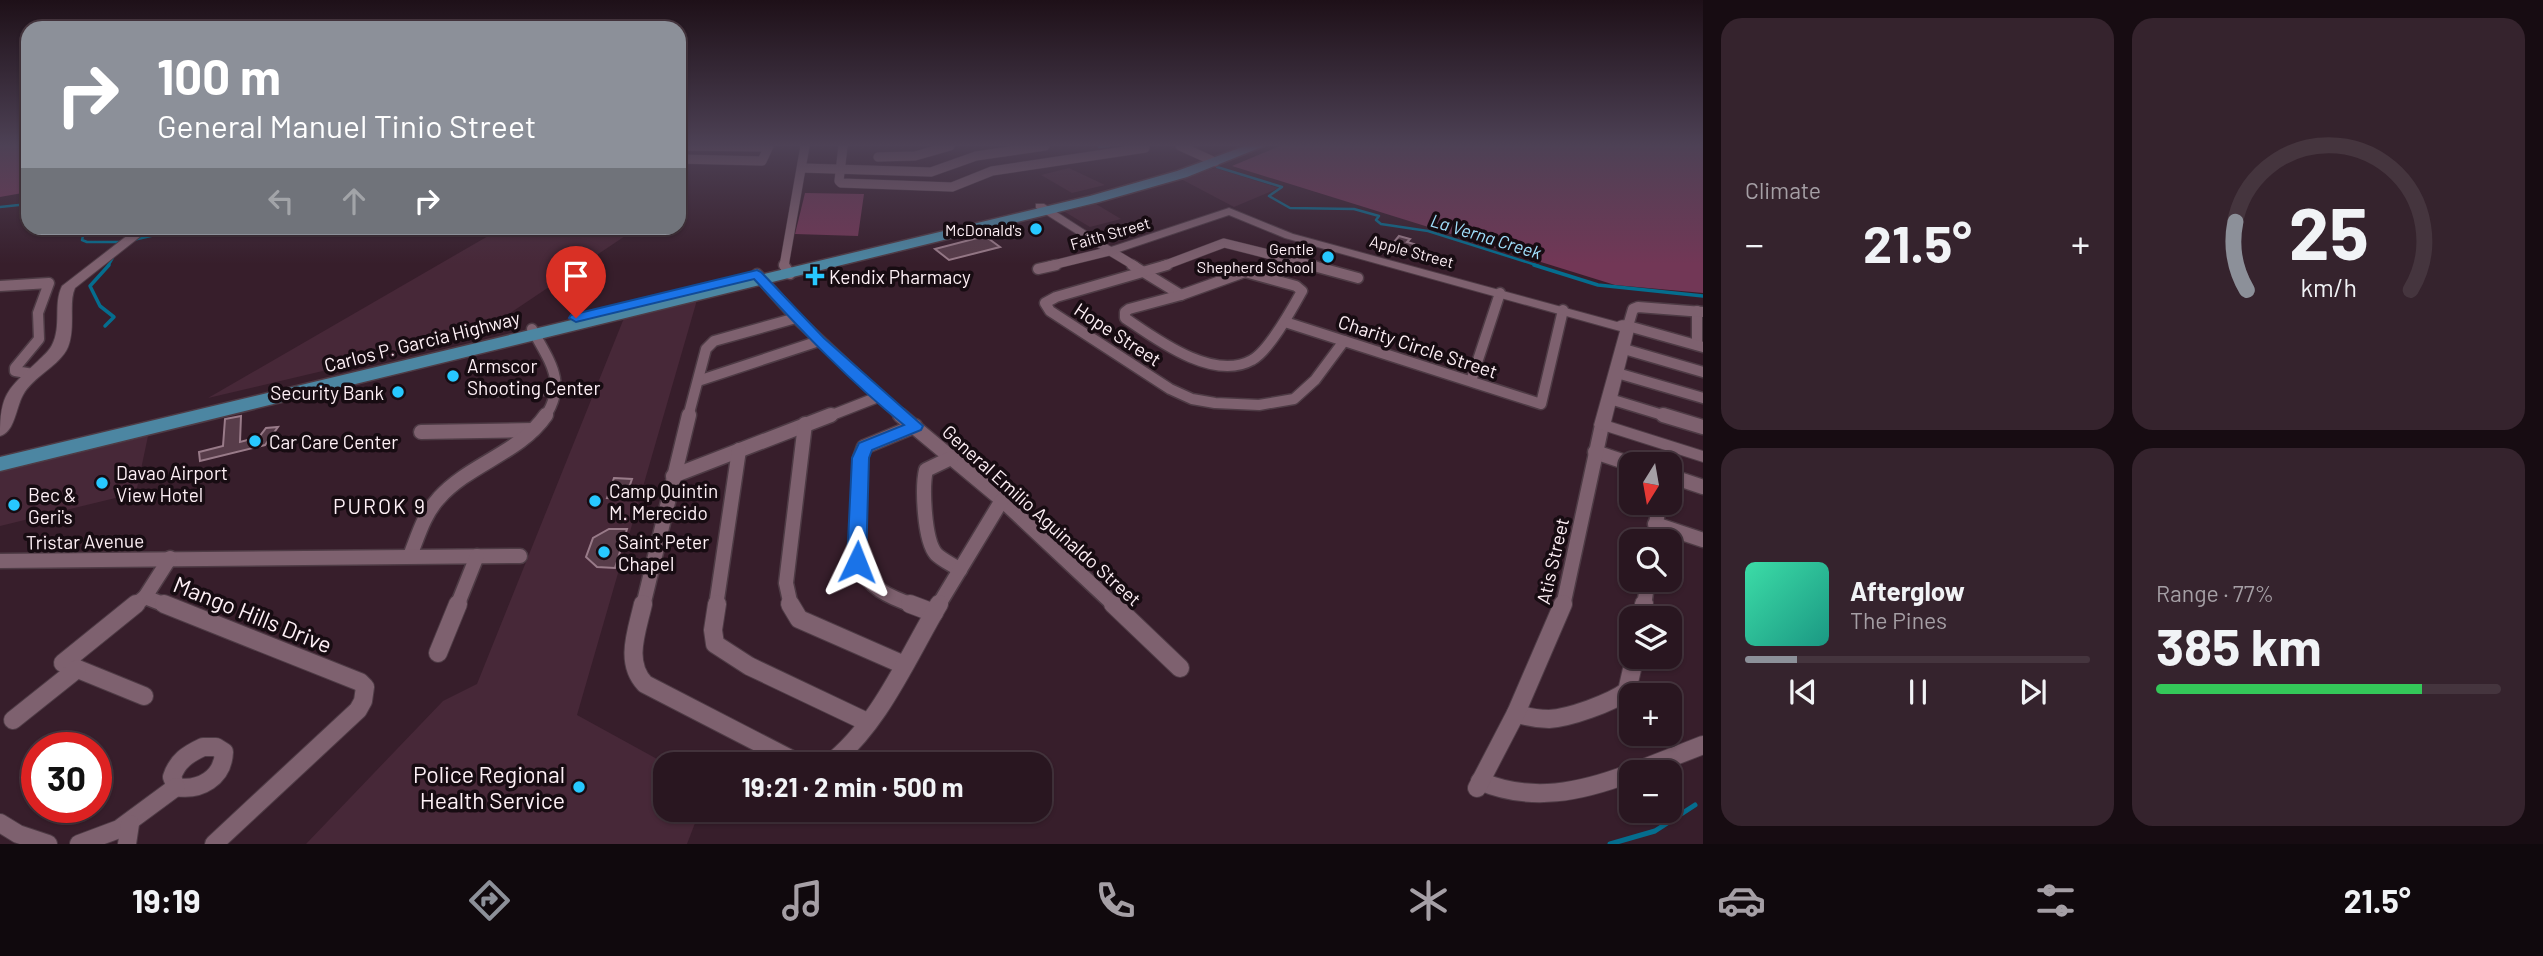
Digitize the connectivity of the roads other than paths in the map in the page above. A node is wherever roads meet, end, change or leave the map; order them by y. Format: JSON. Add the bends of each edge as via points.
{"nodes":[{"id":1,"x":799,"y":185,"type":"edge"},
{"id":2,"x":862,"y":185,"type":"edge"},
{"id":3,"x":954,"y":185,"type":"edge"},
{"id":4,"x":1132,"y":185,"type":"edge"},
{"id":5,"x":1044,"y":209,"type":"junction"},
{"id":6,"x":1229,"y":211,"type":"joint"},
{"id":7,"x":135,"y":235,"type":"edge"},
{"id":8,"x":1110,"y":251,"type":"junction"},
{"id":9,"x":1038,"y":269,"type":"dead end"},
{"id":10,"x":787,"y":271,"type":"junction"},
{"id":11,"x":1145,"y":273,"type":"junction"},
{"id":12,"x":760,"y":277,"type":"junction"},
{"id":13,"x":1359,"y":278,"type":"dead end"},
{"id":14,"x":0,"y":286,"type":"edge"},
{"id":15,"x":1500,"y":293,"type":"junction"},
{"id":16,"x":1181,"y":295,"type":"junction"},
{"id":17,"x":1563,"y":310,"type":"junction"},
{"id":18,"x":1700,"y":312,"type":"edge"},
{"id":19,"x":796,"y":318,"type":"junction"},
{"id":20,"x":1285,"y":322,"type":"junction"},
{"id":21,"x":1629,"y":328,"type":"junction"},
{"id":22,"x":534,"y":332,"type":"junction"},
{"id":23,"x":819,"y":341,"type":"junction"},
{"id":24,"x":1344,"y":341,"type":"junction"},
{"id":25,"x":1700,"y":346,"type":"edge"},
{"id":26,"x":1624,"y":349,"type":"junction"},
{"id":27,"x":1703,"y":372,"type":"edge"},
{"id":28,"x":1617,"y":373,"type":"junction"},
{"id":29,"x":33,"y":374,"type":"junction"},
{"id":30,"x":698,"y":381,"type":"junction"},
{"id":31,"x":1471,"y":382,"type":"junction"},
{"id":32,"x":557,"y":390,"type":"junction"},
{"id":33,"x":473,"y":393,"type":"dead end"},
{"id":34,"x":878,"y":397,"type":"junction"},
{"id":35,"x":1703,"y":398,"type":"edge"},
{"id":36,"x":1610,"y":399,"type":"junction"},
{"id":37,"x":805,"y":424,"type":"junction"},
{"id":38,"x":1602,"y":425,"type":"junction"},
{"id":39,"x":915,"y":426,"type":"junction"},
{"id":40,"x":1703,"y":427,"type":"edge"},
{"id":41,"x":0,"y":430,"type":"edge"},
{"id":42,"x":533,"y":430,"type":"junction"},
{"id":43,"x":421,"y":432,"type":"dead end"},
{"id":44,"x":77,"y":441,"type":"junction"},
{"id":45,"x":739,"y":450,"type":"junction"},
{"id":46,"x":1595,"y":452,"type":"junction"},
{"id":47,"x":0,"y":454,"type":"edge"},
{"id":48,"x":1703,"y":457,"type":"edge"},
{"id":49,"x":951,"y":458,"type":"junction"},
{"id":50,"x":1619,"y":460,"type":"edge"},
{"id":51,"x":0,"y":464,"type":"edge"},
{"id":52,"x":673,"y":476,"type":"junction"},
{"id":53,"x":1682,"y":480,"type":"edge"},
{"id":54,"x":1703,"y":487,"type":"edge"},
{"id":55,"x":1002,"y":500,"type":"junction"},
{"id":56,"x":1657,"y":515,"type":"edge"},
{"id":57,"x":1656,"y":523,"type":"junction"},
{"id":58,"x":1655,"y":529,"type":"edge"},
{"id":59,"x":1703,"y":540,"type":"edge"},
{"id":60,"x":410,"y":556,"type":"junction"},
{"id":61,"x":477,"y":556,"type":"junction"},
{"id":62,"x":520,"y":556,"type":"dead end"},
{"id":63,"x":170,"y":558,"type":"junction"},
{"id":64,"x":0,"y":561,"type":"edge"},
{"id":65,"x":960,"y":570,"type":"junction"},
{"id":66,"x":145,"y":597,"type":"junction"},
{"id":67,"x":934,"y":613,"type":"junction"},
{"id":68,"x":438,"y":653,"type":"dead end"},
{"id":69,"x":904,"y":665,"type":"junction"},
{"id":70,"x":1180,"y":668,"type":"dead end"},
{"id":71,"x":77,"y":669,"type":"junction"},
{"id":72,"x":1632,"y":669,"type":"edge"},
{"id":73,"x":144,"y":696,"type":"dead end"},
{"id":74,"x":1516,"y":713,"type":"junction"},
{"id":75,"x":13,"y":720,"type":"dead end"},
{"id":76,"x":867,"y":722,"type":"junction"},
{"id":77,"x":1703,"y":746,"type":"edge"},
{"id":78,"x":773,"y":752,"type":"edge"},
{"id":79,"x":841,"y":752,"type":"edge"},
{"id":80,"x":1665,"y":760,"type":"edge"},
{"id":81,"x":1619,"y":777,"type":"edge"},
{"id":82,"x":1478,"y":784,"type":"joint"},
{"id":83,"x":176,"y":787,"type":"dead end"},
{"id":84,"x":0,"y":823,"type":"edge"},
{"id":85,"x":130,"y":824,"type":"junction"},
{"id":86,"x":48,"y":844,"type":"edge"},
{"id":87,"x":79,"y":844,"type":"edge"},
{"id":88,"x":127,"y":844,"type":"edge"},
{"id":89,"x":214,"y":844,"type":"edge"}],
"edges":[{"from":1,"to":10,"type":"street"},
{"from":2,"to":3,"type":"street"},
{"from":4,"to":5,"type":"highway","name":"Carlos P. Garcia Highway"},
{"from":5,"to":8,"type":"street"},
{"from":5,"to":10,"type":"highway","name":"Carlos P. Garcia Highway"},
{"from":6,"to":8,"type":"street","name":"Faith Street"},
{"from":6,"to":15,"type":"street","name":"Apple Street","via":[[1289,236]]},
{"from":7,"to":29,"type":"main road","via":[[69,286],[59,349]]},
{"from":8,"to":9,"type":"street","name":"Faith Street"},
{"from":8,"to":11,"type":"street"},
{"from":10,"to":12,"type":"highway","name":"Carlos P. Garcia Highway"},
{"from":11,"to":13,"type":"street","name":"Hope Street","via":[[1224,243]]},
{"from":11,"to":16,"type":"street"},
{"from":11,"to":24,"type":"street","name":"Hope Street","via":[[1056,297],[1045,306],[1163,385],[1206,401],[1268,404],[1295,398]]},
{"from":12,"to":19,"type":"street","name":"General Emilio Aguinaldo Street"},
{"from":12,"to":22,"type":"highway","name":"Carlos P. Garcia Highway"},
{"from":14,"to":29,"type":"street","via":[[49,283],[38,313],[39,339],[15,368]]},
{"from":15,"to":17,"type":"street","name":"Apple Street"},
{"from":15,"to":31,"type":"street"},
{"from":16,"to":20,"type":"street","via":[[1240,272],[1256,274],[1301,288]]},
{"from":16,"to":20,"type":"street","via":[[1129,309],[1125,318],[1191,358],[1217,365],[1253,360]]},
{"from":17,"to":21,"type":"street","name":"Apple Street"},
{"from":17,"to":31,"type":"street","name":"Charity Circle Street","via":[[1541,404]]},
{"from":18,"to":21,"type":"street","via":[[1635,307]]},
{"from":18,"to":25,"type":"street"},
{"from":19,"to":23,"type":"street","name":"General Emilio Aguinaldo Street"},
{"from":19,"to":30,"type":"street","via":[[714,341],[706,349]]},
{"from":20,"to":24,"type":"street","name":"Charity Circle Street"},
{"from":21,"to":25,"type":"street","name":"Apple Street"},
{"from":21,"to":26,"type":"street","name":"Atis Street"},
{"from":22,"to":32,"type":"street"},
{"from":22,"to":44,"type":"highway","name":"Carlos P. Garcia Highway"},
{"from":23,"to":30,"type":"street"},
{"from":23,"to":34,"type":"street","name":"General Emilio Aguinaldo Street"},
{"from":24,"to":31,"type":"street","name":"Charity Circle Street"},
{"from":26,"to":27,"type":"street"},
{"from":26,"to":28,"type":"street","name":"Atis Street"},
{"from":28,"to":35,"type":"street"},
{"from":28,"to":36,"type":"street","name":"Atis Street"},
{"from":29,"to":41,"type":"main road","via":[[12,398]]},
{"from":30,"to":52,"type":"street"},
{"from":32,"to":33,"type":"street"},
{"from":32,"to":42,"type":"street","via":[[551,412]]},
{"from":34,"to":37,"type":"street"},
{"from":34,"to":39,"type":"street","name":"General Emilio Aguinaldo Street"},
{"from":36,"to":38,"type":"street","name":"Atis Street"},
{"from":36,"to":40,"type":"street"},
{"from":37,"to":45,"type":"street"},
{"from":37,"to":69,"type":"street","via":[[786,583],[788,601],[799,619]]},
{"from":38,"to":46,"type":"street","name":"Atis Street"},
{"from":38,"to":48,"type":"street"},
{"from":39,"to":49,"type":"street","name":"General Emilio Aguinaldo Street"},
{"from":39,"to":67,"type":"street","via":[[864,447],[857,562],[872,588]]},
{"from":42,"to":43,"type":"street"},
{"from":42,"to":60,"type":"street","via":[[443,493]]},
{"from":44,"to":47,"type":"highway","name":"Carlos P. Garcia Highway"},
{"from":44,"to":51,"type":"highway","name":"Carlos P. Garcia Highway"},
{"from":45,"to":52,"type":"street"},
{"from":45,"to":76,"type":"street","via":[[714,621],[715,644],[749,666]]},
{"from":46,"to":50,"type":"street"},
{"from":46,"to":74,"type":"street","name":"Atis Street","via":[[1565,601]]},
{"from":49,"to":55,"type":"street","name":"General Emilio Aguinaldo Street"},
{"from":49,"to":65,"type":"street","via":[[926,470],[928,533],[937,555]]},
{"from":52,"to":78,"type":"street","via":[[634,645],[635,671],[651,689]]},
{"from":53,"to":54,"type":"street"},
{"from":55,"to":65,"type":"street"},
{"from":55,"to":70,"type":"street","name":"General Emilio Aguinaldo Street"},
{"from":56,"to":57,"type":"street"},
{"from":57,"to":58,"type":"street"},
{"from":57,"to":59,"type":"street"},
{"from":60,"to":61,"type":"street","name":"Mango Hills Drive"},
{"from":60,"to":63,"type":"street","name":"Mango Hills Drive"},
{"from":61,"to":62,"type":"street","name":"Mango Hills Drive"},
{"from":61,"to":68,"type":"street"},
{"from":63,"to":64,"type":"street","name":"Tristar Avenue"},
{"from":63,"to":66,"type":"street","name":"Mango Hills Drive"},
{"from":65,"to":67,"type":"street"},
{"from":66,"to":71,"type":"street","via":[[63,663]]},
{"from":66,"to":89,"type":"street","name":"Mango Hills Drive","via":[[365,687],[358,710]]},
{"from":67,"to":69,"type":"street"},
{"from":69,"to":76,"type":"street"},
{"from":71,"to":73,"type":"street"},
{"from":71,"to":75,"type":"street"},
{"from":72,"to":74,"type":"street","via":[[1627,691],[1616,699],[1551,719]]},
{"from":74,"to":82,"type":"street","name":"Atis Street"},
{"from":76,"to":79,"type":"street"},
{"from":77,"to":80,"type":"street"},
{"from":81,"to":82,"type":"street","via":[[1584,789],[1547,793]]},
{"from":83,"to":85,"type":"street"},
{"from":84,"to":86,"type":"street"},
{"from":85,"to":87,"type":"street"},
{"from":85,"to":88,"type":"street"}]}
